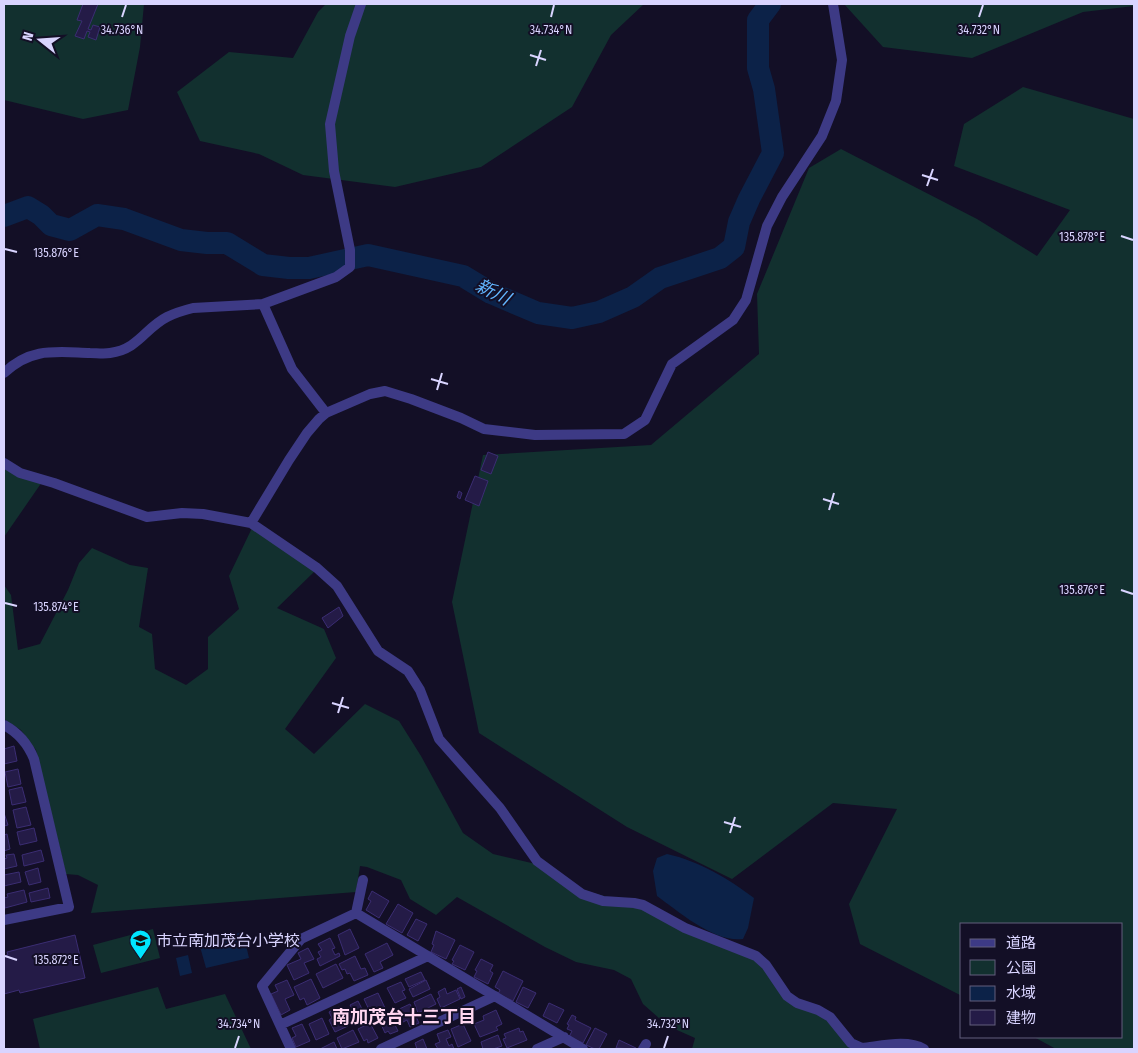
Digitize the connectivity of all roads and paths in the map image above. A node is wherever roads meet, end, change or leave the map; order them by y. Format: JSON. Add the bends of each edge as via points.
{"nodes":[{"id":1,"x":361,"y":4,"type":"edge"},
{"id":2,"x":833,"y":4,"type":"edge"},
{"id":3,"x":263,"y":304,"type":"junction"},
{"id":4,"x":4,"y":373,"type":"edge"},
{"id":5,"x":326,"y":413,"type":"junction"},
{"id":6,"x":4,"y":463,"type":"edge"},
{"id":7,"x":251,"y":523,"type":"junction"},
{"id":8,"x":4,"y":725,"type":"edge"},
{"id":9,"x":363,"y":880,"type":"dead end"},
{"id":10,"x":356,"y":913,"type":"junction"},
{"id":11,"x":4,"y":920,"type":"edge"},
{"id":12,"x":428,"y":956,"type":"junction"},
{"id":13,"x":495,"y":996,"type":"junction"},
{"id":14,"x":280,"y":1025,"type":"junction"},
{"id":15,"x":564,"y":1037,"type":"junction"},
{"id":16,"x":291,"y":1049,"type":"edge"},
{"id":17,"x":381,"y":1049,"type":"edge"},
{"id":18,"x":537,"y":1049,"type":"edge"},
{"id":19,"x":583,"y":1049,"type":"edge"},
{"id":20,"x":924,"y":1049,"type":"edge"}],
"edges":[{"from":1,"to":3,"type":"street","via":[[350,36],[330,124],[334,171],[350,250],[350,267],[336,278]]},
{"from":2,"to":5,"type":"street","via":[[842,60],[836,101],[822,136],[767,226],[746,300],[733,320],[672,364],[645,420],[624,434],[535,436],[484,429],[385,391]]},
{"from":3,"to":4,"type":"street","via":[[193,308],[166,317],[132,347],[109,353],[43,352],[28,356]]},
{"from":3,"to":5,"type":"street","via":[[292,369]]},
{"from":5,"to":7,"type":"street","via":[[307,433]]},
{"from":6,"to":7,"type":"street","via":[[20,473],[147,517],[203,514]]},
{"from":7,"to":20,"type":"street","via":[[317,568],[337,586],[378,651],[412,677],[439,739],[500,808],[538,861],[582,894],[603,901],[643,905],[685,928],[756,956],[766,964],[787,996],[830,1016],[856,1046],[903,1044]]},
{"from":8,"to":11,"type":"street","via":[[19,735],[34,759],[69,907]]},
{"from":9,"to":10,"type":"street"},
{"from":10,"to":12,"type":"street"},
{"from":10,"to":14,"type":"street","via":[[301,939],[262,986]]},
{"from":12,"to":13,"type":"street"},
{"from":12,"to":14,"type":"street"},
{"from":13,"to":15,"type":"street"},
{"from":13,"to":17,"type":"street"},
{"from":14,"to":16,"type":"street"},
{"from":15,"to":18,"type":"street"},
{"from":15,"to":19,"type":"street"}]}
